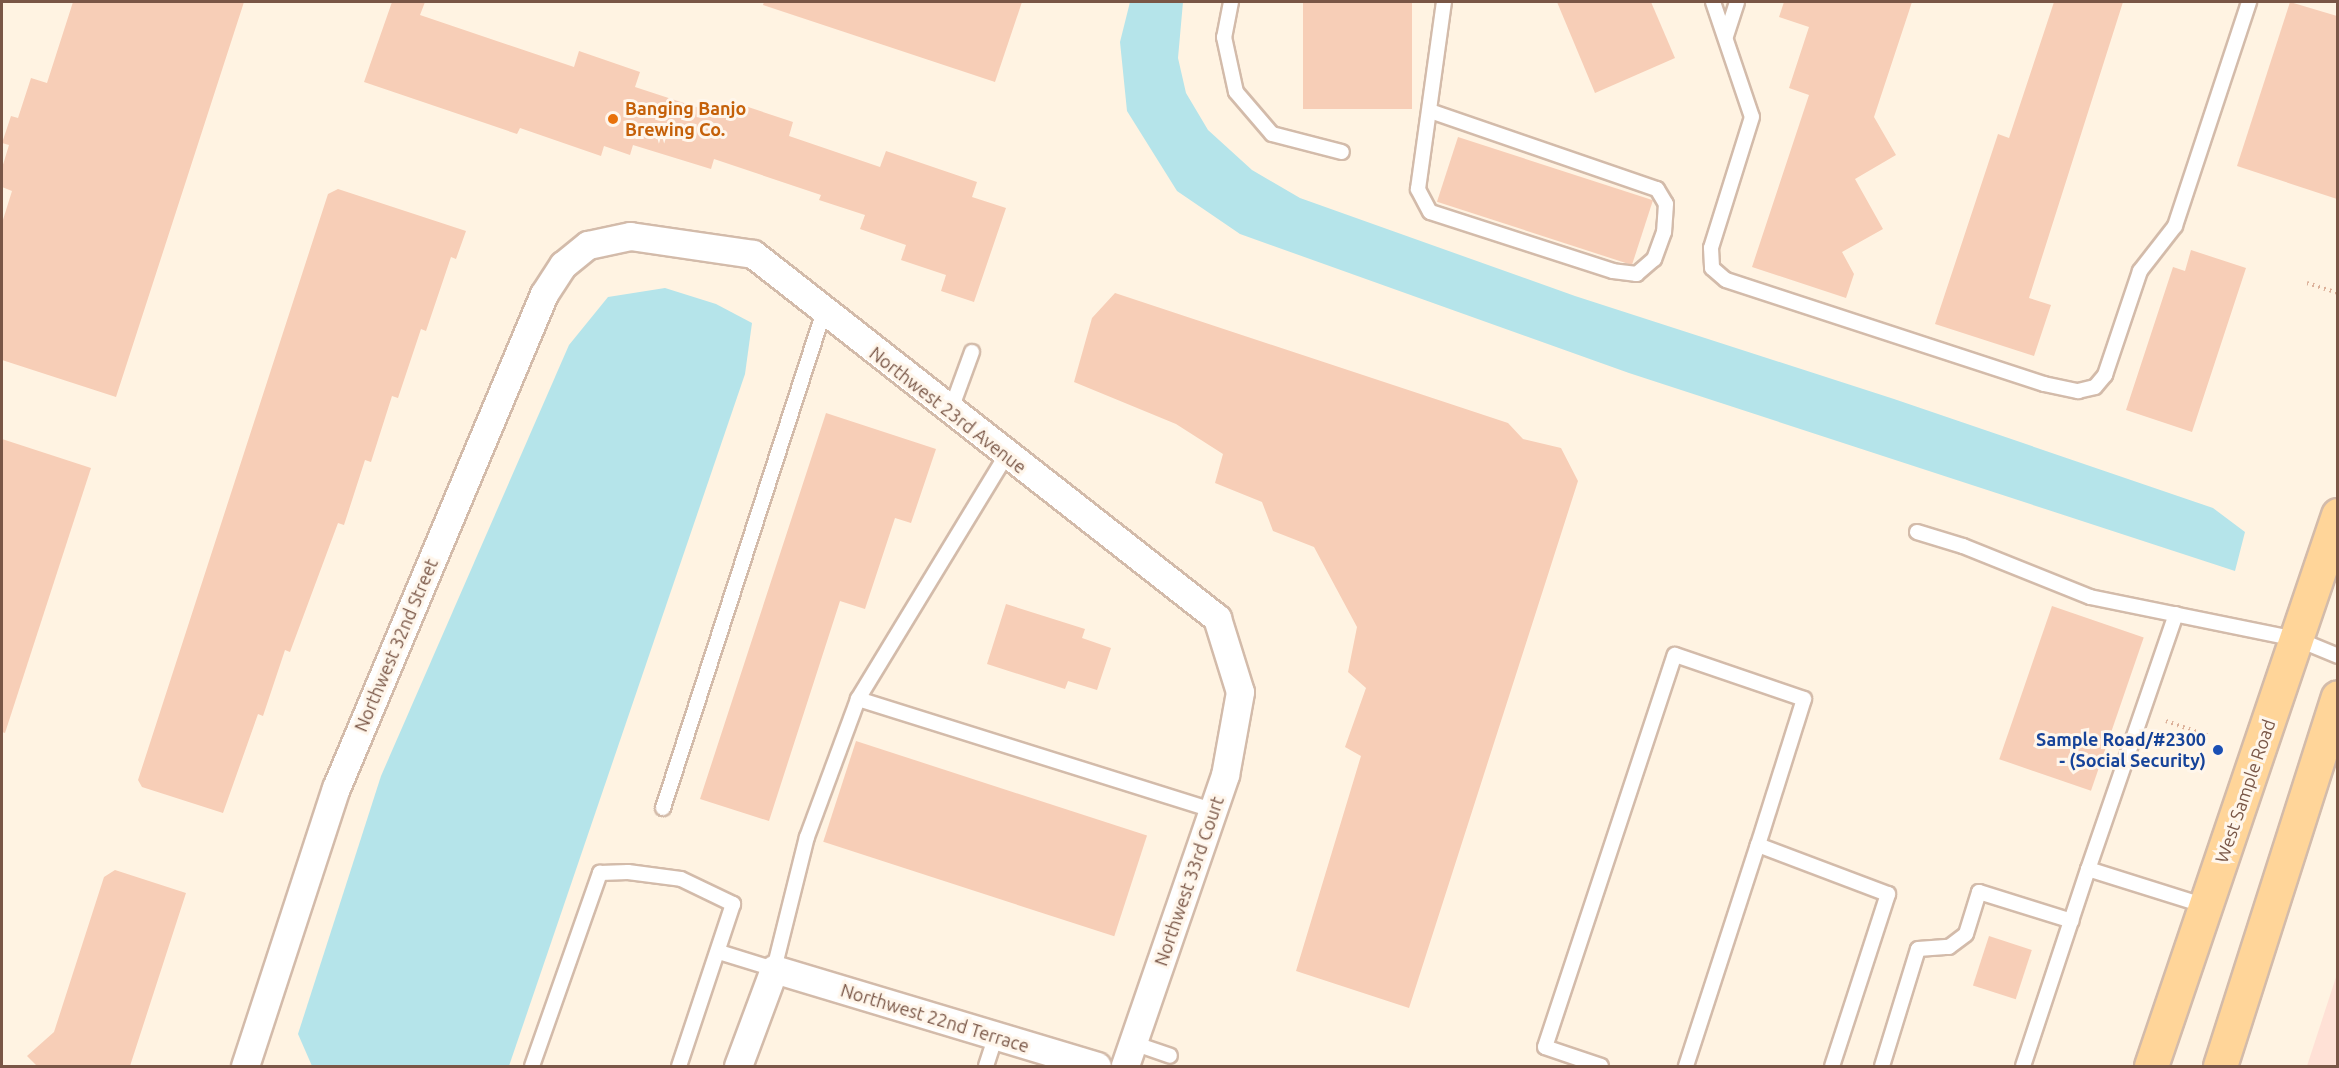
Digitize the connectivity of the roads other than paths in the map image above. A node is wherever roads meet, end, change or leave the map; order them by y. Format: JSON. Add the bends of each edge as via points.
{"nodes":[{"id":1,"x":1231,"y":2,"type":"edge"},
{"id":2,"x":1444,"y":2,"type":"edge"},
{"id":3,"x":1713,"y":2,"type":"edge"},
{"id":4,"x":1737,"y":2,"type":"edge"},
{"id":5,"x":2249,"y":2,"type":"edge"},
{"id":6,"x":1726,"y":36,"type":"junction"},
{"id":7,"x":1430,"y":111,"type":"junction"},
{"id":8,"x":1342,"y":152,"type":"dead end"},
{"id":9,"x":588,"y":245,"type":"joint"},
{"id":10,"x":824,"y":311,"type":"junction"},
{"id":11,"x":972,"y":352,"type":"dead end"},
{"id":12,"x":950,"y":412,"type":"junction"},
{"id":13,"x":1006,"y":456,"type":"junction"},
{"id":14,"x":2337,"y":514,"type":"edge"},
{"id":15,"x":1917,"y":532,"type":"dead end"},
{"id":16,"x":2176,"y":615,"type":"junction"},
{"id":17,"x":2297,"y":639,"type":"junction"},
{"id":18,"x":2337,"y":656,"type":"edge"},
{"id":19,"x":1240,"y":692,"type":"joint"},
{"id":20,"x":2337,"y":697,"type":"edge"},
{"id":21,"x":858,"y":699,"type":"junction"},
{"id":22,"x":663,"y":808,"type":"dead end"},
{"id":23,"x":1213,"y":810,"type":"junction"},
{"id":24,"x":1758,"y":845,"type":"junction"},
{"id":25,"x":2088,"y":869,"type":"junction"},
{"id":26,"x":2206,"y":906,"type":"junction"},
{"id":27,"x":2072,"y":921,"type":"junction"},
{"id":28,"x":719,"y":952,"type":"junction"},
{"id":29,"x":774,"y":969,"type":"junction"},
{"id":30,"x":996,"y":1036,"type":"junction"},
{"id":31,"x":1129,"y":1055,"type":"edge"},
{"id":32,"x":1170,"y":1056,"type":"dead end"},
{"id":33,"x":245,"y":1066,"type":"edge"},
{"id":34,"x":532,"y":1066,"type":"edge"},
{"id":35,"x":679,"y":1066,"type":"edge"},
{"id":36,"x":738,"y":1066,"type":"edge"},
{"id":37,"x":986,"y":1066,"type":"edge"},
{"id":38,"x":1096,"y":1066,"type":"edge"},
{"id":39,"x":1601,"y":1066,"type":"edge"},
{"id":40,"x":1686,"y":1066,"type":"edge"},
{"id":41,"x":1832,"y":1066,"type":"edge"},
{"id":42,"x":1882,"y":1066,"type":"edge"},
{"id":43,"x":2024,"y":1066,"type":"edge"},
{"id":44,"x":2151,"y":1066,"type":"edge"},
{"id":45,"x":2220,"y":1066,"type":"edge"}],
"edges":[{"from":1,"to":8,"type":"lane","via":[[1224,37],[1236,92],[1272,134]]},
{"from":2,"to":7,"type":"lane"},
{"from":3,"to":6,"type":"lane"},
{"from":4,"to":6,"type":"lane"},
{"from":5,"to":6,"type":"lane","via":[[2175,226],[2140,271],[2104,375],[2095,387],[2078,391],[2044,384],[1726,280],[1712,268],[1711,248],[1752,117]]},
{"from":7,"to":7,"type":"lane","via":[[1657,189],[1666,204],[1664,232],[1654,258],[1637,274],[1613,271],[1430,212],[1418,189]]},
{"from":9,"to":10,"type":"street","name":"Northwest 23rd Avenue","via":[[630,236],[753,254]]},
{"from":9,"to":33,"type":"street","name":"Northwest 32nd Street","via":[[563,265],[544,294],[336,788]]},
{"from":10,"to":12,"type":"street","name":"Northwest 23rd Avenue"},
{"from":10,"to":22,"type":"lane"},
{"from":11,"to":12,"type":"lane"},
{"from":12,"to":13,"type":"street","name":"Northwest 23rd Avenue"},
{"from":13,"to":19,"type":"street","name":"Northwest 23rd Avenue","via":[[1217,618]]},
{"from":13,"to":21,"type":"lane"},
{"from":14,"to":17,"type":"main road","name":"West Sample Road"},
{"from":15,"to":16,"type":"lane","via":[[1963,546],[2090,597]]},
{"from":16,"to":17,"type":"lane"},
{"from":16,"to":25,"type":"lane"},
{"from":17,"to":18,"type":"lane"},
{"from":17,"to":26,"type":"main road","name":"West Sample Road"},
{"from":19,"to":23,"type":"street","name":"Northwest 33rd Court","via":[[1225,775]]},
{"from":20,"to":45,"type":"main road"},
{"from":21,"to":23,"type":"lane"},
{"from":21,"to":29,"type":"lane","via":[[807,837]]},
{"from":23,"to":31,"type":"street","name":"Northwest 33rd Court"},
{"from":24,"to":39,"type":"lane","via":[[1804,699],[1675,655],[1545,1047]]},
{"from":24,"to":40,"type":"lane"},
{"from":24,"to":41,"type":"lane","via":[[1888,894]]},
{"from":25,"to":26,"type":"lane"},
{"from":25,"to":27,"type":"lane"},
{"from":26,"to":44,"type":"main road","name":"West Sample Road"},
{"from":27,"to":42,"type":"lane","via":[[1979,892],[1966,934],[1949,948],[1918,949]]},
{"from":27,"to":43,"type":"lane"},
{"from":28,"to":29,"type":"lane"},
{"from":28,"to":34,"type":"lane","via":[[733,904],[681,879],[628,872],[600,873]]},
{"from":28,"to":35,"type":"lane"},
{"from":29,"to":30,"type":"street","name":"Northwest 22nd Terrace"},
{"from":29,"to":36,"type":"street"},
{"from":30,"to":37,"type":"lane"},
{"from":30,"to":38,"type":"street","name":"Northwest 22nd Terrace"},
{"from":31,"to":32,"type":"lane"}]}
